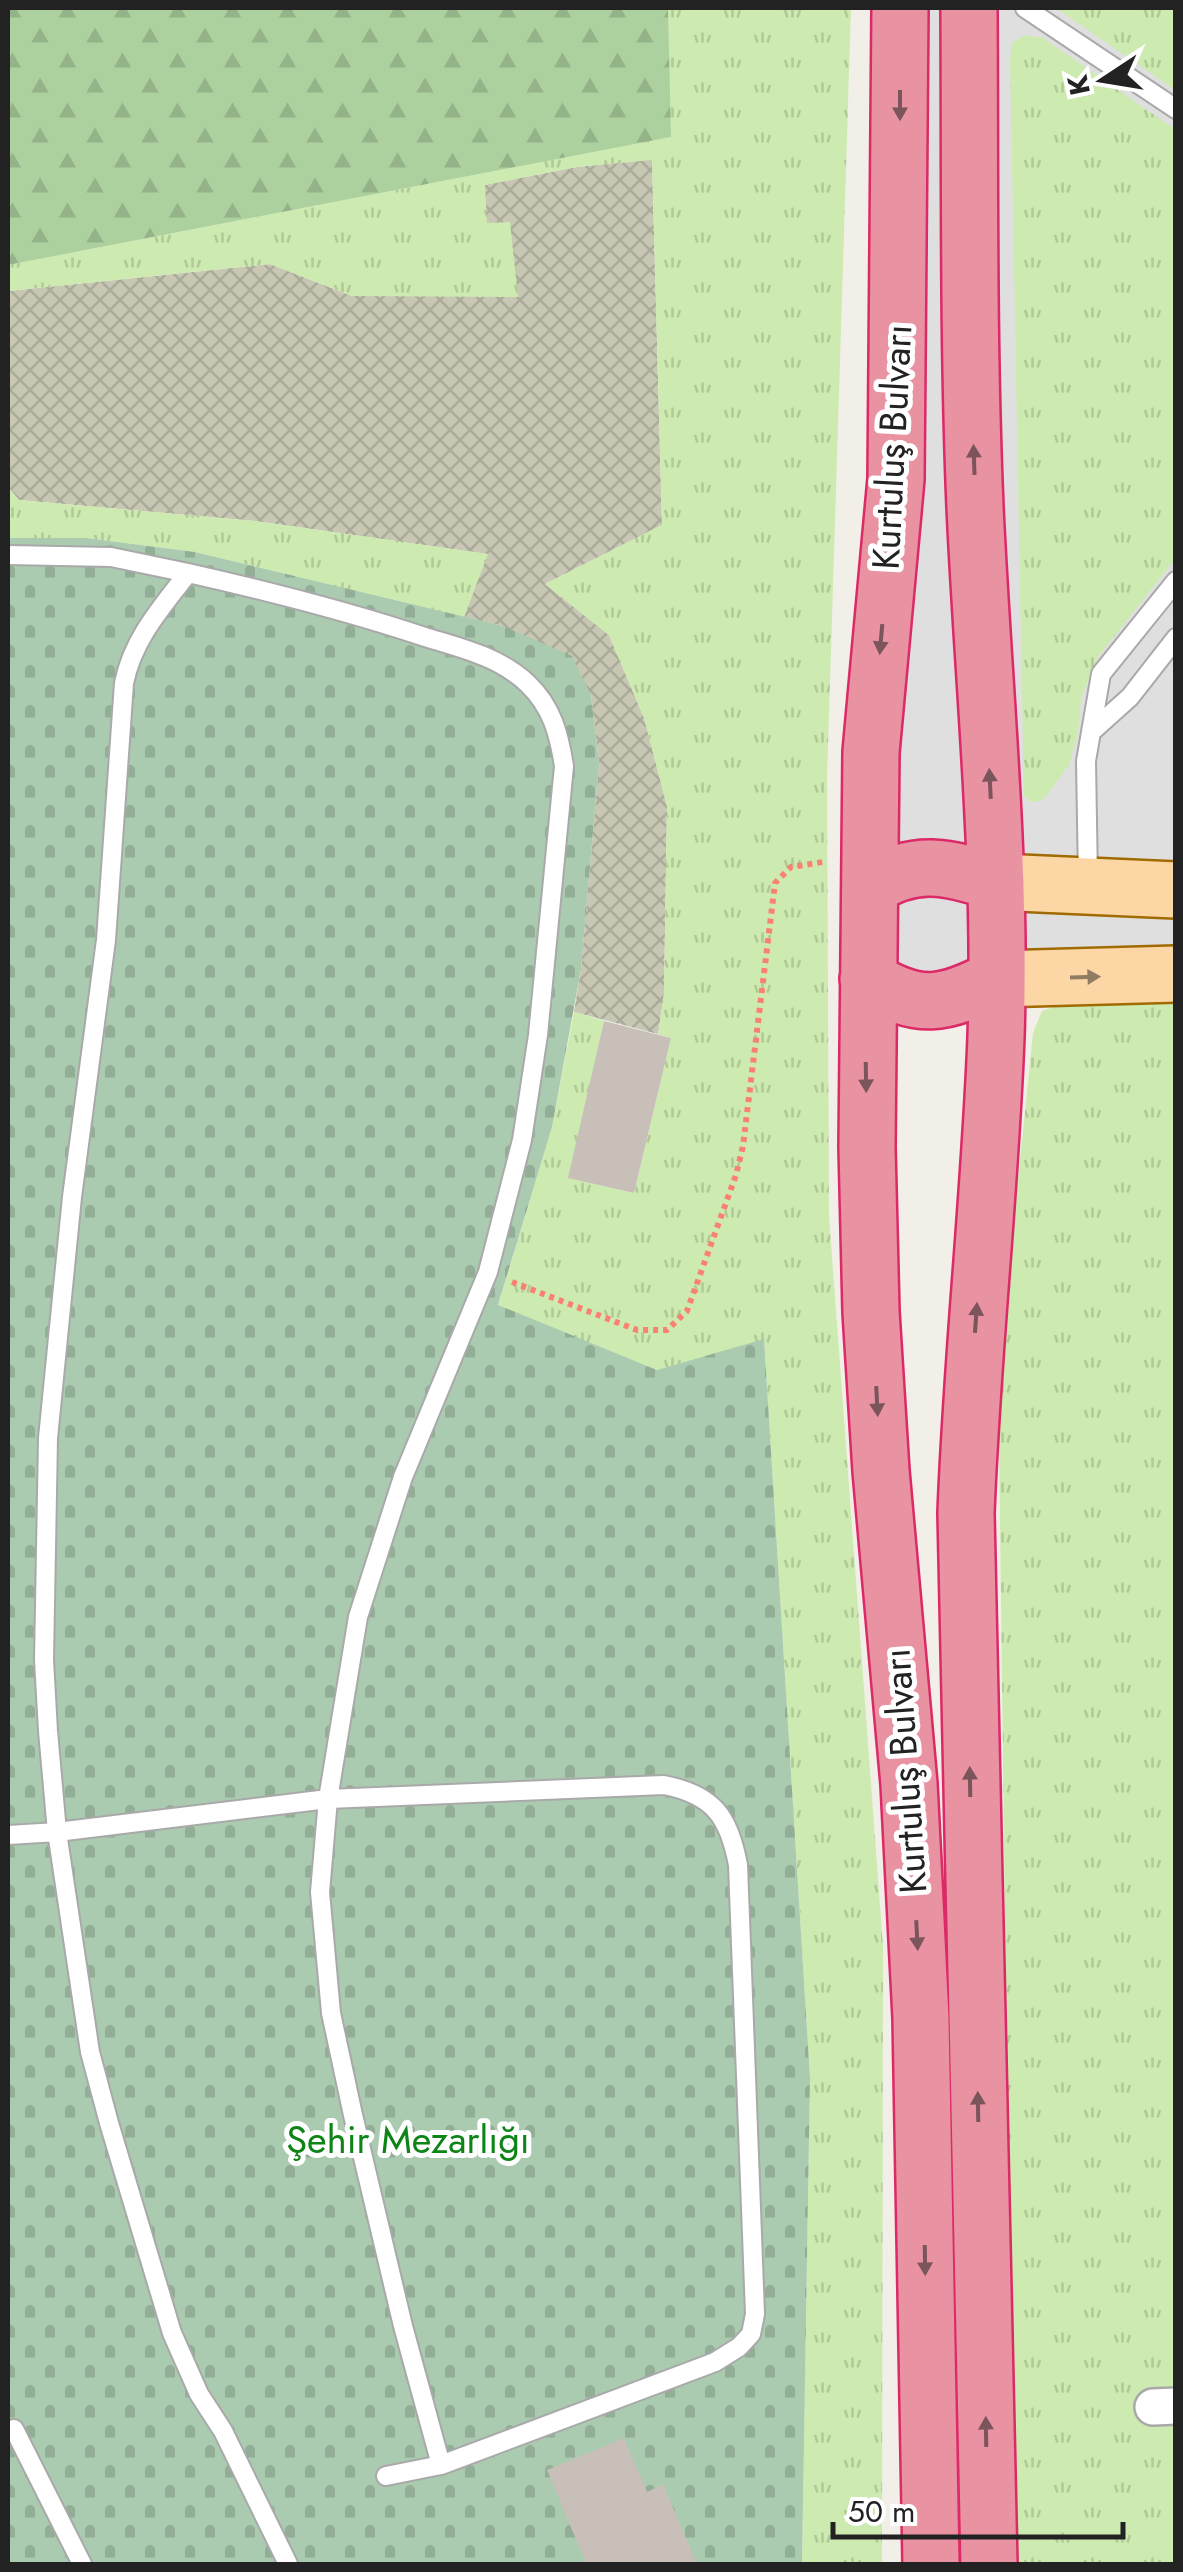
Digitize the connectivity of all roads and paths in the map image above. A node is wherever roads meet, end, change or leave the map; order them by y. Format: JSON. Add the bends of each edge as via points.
{"nodes":[{"id":1,"x":900,"y":8,"type":"edge"},
{"id":2,"x":970,"y":8,"type":"edge"},
{"id":3,"x":1024,"y":8,"type":"edge"},
{"id":4,"x":1176,"y":109,"type":"edge"},
{"id":5,"x":8,"y":556,"type":"edge"},
{"id":6,"x":188,"y":573,"type":"junction"},
{"id":7,"x":1176,"y":581,"type":"edge"},
{"id":8,"x":1176,"y":638,"type":"edge"},
{"id":9,"x":1091,"y":732,"type":"junction"},
{"id":10,"x":870,"y":872,"type":"junction"},
{"id":11,"x":996,"y":882,"type":"junction"},
{"id":12,"x":1088,"y":886,"type":"junction"},
{"id":13,"x":1176,"y":890,"type":"edge"},
{"id":14,"x":1176,"y":974,"type":"edge"},
{"id":15,"x":868,"y":979,"type":"junction"},
{"id":16,"x":995,"y":979,"type":"junction"},
{"id":17,"x":488,"y":1272,"type":"junction"},
{"id":18,"x":328,"y":1799,"type":"junction"},
{"id":19,"x":57,"y":1832,"type":"junction"},
{"id":20,"x":8,"y":1835,"type":"edge"},
{"id":21,"x":14,"y":2429,"type":"dead end"},
{"id":22,"x":442,"y":2464,"type":"junction"},
{"id":23,"x":386,"y":2476,"type":"dead end"},
{"id":24,"x":82,"y":2564,"type":"edge"},
{"id":25,"x":288,"y":2564,"type":"edge"},
{"id":26,"x":931,"y":2564,"type":"edge"},
{"id":27,"x":989,"y":2564,"type":"edge"}],
"edges":[{"from":1,"to":10,"type":"highway","name":"Kurtuluş Bulvarı","one_way":true,"via":[[896,479],[870,752]]},
{"from":11,"to":2,"type":"highway","name":"Kurtuluş Bulvarı","one_way":true,"via":[[974,487]]},
{"from":3,"to":4,"type":"lane"},
{"from":5,"to":6,"type":"lane","via":[[111,556]]},
{"from":6,"to":17,"type":"lane","via":[[366,617],[482,656],[512,670],[547,704],[564,766],[559,841],[522,1140]]},
{"from":6,"to":19,"type":"lane","via":[[141,636],[124,683],[106,940],[48,1438],[44,1660]]},
{"from":7,"to":9,"type":"lane","via":[[1101,674]]},
{"from":8,"to":9,"type":"lane","via":[[1130,697]]},
{"from":9,"to":12,"type":"lane","via":[[1084,796]]},
{"from":10,"to":11,"type":"highway","via":[[946,868]]},
{"from":10,"to":15,"type":"highway"},
{"from":10,"to":17,"type":"path","via":[[791,867],[775,883],[743,1146],[679,1322],[668,1330],[637,1330]]},
{"from":11,"to":12,"type":"main road"},
{"from":11,"to":16,"type":"highway"},
{"from":12,"to":13,"type":"main road"},
{"from":16,"to":14,"type":"main road","one_way":true},
{"from":15,"to":16,"type":"highway","via":[[892,994],[936,1002]]},
{"from":15,"to":26,"type":"highway","name":"Kurtuluş Bulvarı","one_way":true,"via":[[872,1332],[921,2018]]},
{"from":27,"to":16,"type":"highway","name":"Kurtuluş Bulvarı","one_way":true,"via":[[966,1513]]},
{"from":17,"to":18,"type":"lane","via":[[375,1558],[348,1668]]},
{"from":18,"to":19,"type":"lane"},
{"from":18,"to":22,"type":"lane","via":[[320,1892],[331,2014]]},
{"from":18,"to":22,"type":"lane","via":[[664,1785],[687,1789],[722,1815],[738,1865],[754,2230],[752,2334],[716,2362]]},
{"from":19,"to":20,"type":"lane"},
{"from":19,"to":25,"type":"lane","via":[[90,2052],[172,2333]]},
{"from":21,"to":24,"type":"lane"},
{"from":22,"to":23,"type":"lane"}]}
